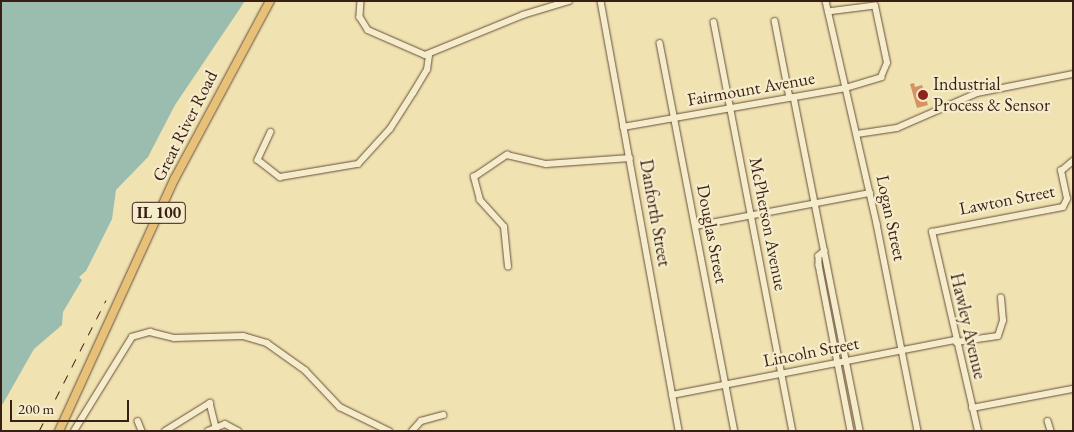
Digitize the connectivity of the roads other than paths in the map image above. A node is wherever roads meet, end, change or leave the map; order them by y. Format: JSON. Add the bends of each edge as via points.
{"nodes":[{"id":1,"x":270,"y":1,"type":"edge"},
{"id":2,"x":361,"y":1,"type":"edge"},
{"id":3,"x":569,"y":1,"type":"edge"},
{"id":4,"x":601,"y":1,"type":"edge"},
{"id":5,"x":826,"y":1,"type":"edge"},
{"id":6,"x":828,"y":12,"type":"junction"},
{"id":7,"x":775,"y":21,"type":"dead end"},
{"id":8,"x":714,"y":22,"type":"dead end"},
{"id":9,"x":660,"y":43,"type":"dead end"},
{"id":10,"x":429,"y":55,"type":"junction"},
{"id":11,"x":1073,"y":74,"type":"edge"},
{"id":12,"x":846,"y":88,"type":"junction"},
{"id":13,"x":792,"y":97,"type":"junction"},
{"id":14,"x":730,"y":108,"type":"junction"},
{"id":15,"x":674,"y":118,"type":"junction"},
{"id":16,"x":624,"y":127,"type":"junction"},
{"id":17,"x":271,"y":132,"type":"dead end"},
{"id":18,"x":857,"y":134,"type":"junction"},
{"id":19,"x":630,"y":158,"type":"junction"},
{"id":20,"x":1073,"y":161,"type":"edge"},
{"id":21,"x":870,"y":193,"type":"junction"},
{"id":22,"x":815,"y":202,"type":"junction"},
{"id":23,"x":751,"y":215,"type":"junction"},
{"id":24,"x":695,"y":226,"type":"junction"},
{"id":25,"x":934,"y":229,"type":"joint"},
{"id":26,"x":825,"y":251,"type":"junction"},
{"id":27,"x":508,"y":267,"type":"dead end"},
{"id":28,"x":1001,"y":298,"type":"dead end"},
{"id":29,"x":956,"y":341,"type":"junction"},
{"id":30,"x":902,"y":349,"type":"junction"},
{"id":31,"x":846,"y":360,"type":"junction"},
{"id":32,"x":837,"y":362,"type":"junction"},
{"id":33,"x":782,"y":373,"type":"junction"},
{"id":34,"x":726,"y":384,"type":"junction"},
{"id":35,"x":1073,"y":390,"type":"edge"},
{"id":36,"x":672,"y":395,"type":"junction"},
{"id":37,"x":972,"y":408,"type":"junction"},
{"id":38,"x":443,"y":415,"type":"dead end"},
{"id":39,"x":138,"y":421,"type":"dead end"},
{"id":40,"x":1048,"y":421,"type":"dead end"},
{"id":41,"x":217,"y":429,"type":"edge"},
{"id":42,"x":59,"y":431,"type":"edge"},
{"id":43,"x":74,"y":431,"type":"edge"},
{"id":44,"x":142,"y":431,"type":"edge"},
{"id":45,"x":165,"y":431,"type":"edge"},
{"id":46,"x":208,"y":431,"type":"edge"},
{"id":47,"x":238,"y":431,"type":"edge"},
{"id":48,"x":389,"y":431,"type":"edge"},
{"id":49,"x":412,"y":431,"type":"edge"},
{"id":50,"x":679,"y":431,"type":"edge"},
{"id":51,"x":735,"y":431,"type":"edge"},
{"id":52,"x":793,"y":431,"type":"edge"},
{"id":53,"x":851,"y":431,"type":"edge"},
{"id":54,"x":860,"y":431,"type":"edge"},
{"id":55,"x":918,"y":431,"type":"edge"},
{"id":56,"x":978,"y":431,"type":"edge"},
{"id":57,"x":1051,"y":431,"type":"edge"}],
"edges":[{"from":1,"to":42,"type":"main road","name":"Great River Road","number":"IL 100","via":[[179,169]]},
{"from":2,"to":10,"type":"street","via":[[360,17],[368,30],[415,53]]},
{"from":3,"to":10,"type":"street","via":[[523,15]]},
{"from":4,"to":16,"type":"street","name":"Danforth Street"},
{"from":5,"to":6,"type":"street","name":"Logan Street"},
{"from":6,"to":12,"type":"street","name":"Logan Street"},
{"from":6,"to":12,"type":"street","name":"Fairmount Avenue","via":[[875,6],[887,63],[882,76]]},
{"from":7,"to":13,"type":"street"},
{"from":8,"to":14,"type":"street","name":"McPherson Avenue"},
{"from":9,"to":15,"type":"street","name":"Douglas Street"},
{"from":10,"to":17,"type":"street","via":[[427,70],[407,102],[385,134],[355,166],[280,178],[258,160]]},
{"from":11,"to":18,"type":"street","via":[[983,91],[897,128]]},
{"from":12,"to":13,"type":"street","name":"Fairmount Avenue"},
{"from":12,"to":18,"type":"street","name":"Logan Street"},
{"from":13,"to":14,"type":"street","name":"Fairmount Avenue"},
{"from":13,"to":22,"type":"street"},
{"from":14,"to":15,"type":"street","name":"Fairmount Avenue"},
{"from":14,"to":23,"type":"street","name":"McPherson Avenue"},
{"from":15,"to":16,"type":"street","name":"Fairmount Avenue"},
{"from":15,"to":24,"type":"street","name":"Douglas Street"},
{"from":16,"to":19,"type":"street","name":"Danforth Street"},
{"from":18,"to":21,"type":"street","name":"Logan Street"},
{"from":19,"to":27,"type":"street","via":[[546,164],[507,155],[474,177],[480,200],[504,227]]},
{"from":19,"to":36,"type":"street","name":"Danforth Street"},
{"from":20,"to":25,"type":"street","name":"Lawton Street","via":[[1061,171],[1067,199],[1063,207]]},
{"from":21,"to":22,"type":"street"},
{"from":21,"to":30,"type":"street","name":"Logan Street"},
{"from":22,"to":23,"type":"street"},
{"from":22,"to":26,"type":"street"},
{"from":23,"to":24,"type":"street"},
{"from":23,"to":33,"type":"street","name":"McPherson Avenue"},
{"from":24,"to":34,"type":"street","name":"Douglas Street"},
{"from":25,"to":29,"type":"street","name":"Hawley Avenue","via":[[932,236]]},
{"from":26,"to":31,"type":"street"},
{"from":26,"to":32,"type":"street","via":[[819,256],[819,265]]},
{"from":28,"to":29,"type":"street","name":"Lincoln Street","via":[[1003,322],[998,336]]},
{"from":29,"to":30,"type":"street","name":"Lincoln Street"},
{"from":29,"to":37,"type":"street","name":"Hawley Avenue"},
{"from":30,"to":31,"type":"street","name":"Lincoln Street"},
{"from":30,"to":55,"type":"street","name":"Logan Street"},
{"from":31,"to":32,"type":"street","name":"Lincoln Street"},
{"from":31,"to":54,"type":"street"},
{"from":32,"to":33,"type":"street","name":"Lincoln Street"},
{"from":32,"to":53,"type":"street"},
{"from":33,"to":34,"type":"street","name":"Lincoln Street"},
{"from":33,"to":52,"type":"street","name":"McPherson Avenue"},
{"from":34,"to":36,"type":"street","name":"Lincoln Street"},
{"from":34,"to":51,"type":"street","name":"Douglas Street"},
{"from":35,"to":37,"type":"street"},
{"from":36,"to":50,"type":"street","name":"Danforth Street"},
{"from":37,"to":56,"type":"street","name":"Hawley Avenue"},
{"from":38,"to":49,"type":"street","via":[[421,421]]},
{"from":39,"to":44,"type":"street"},
{"from":40,"to":57,"type":"street"},
{"from":41,"to":45,"type":"street","via":[[212,404]]},
{"from":41,"to":46,"type":"street"},
{"from":41,"to":47,"type":"street","via":[[225,424]]},
{"from":43,"to":48,"type":"street","via":[[132,337],[145,332],[174,338],[243,336],[267,344],[305,370],[340,407]]}]}
